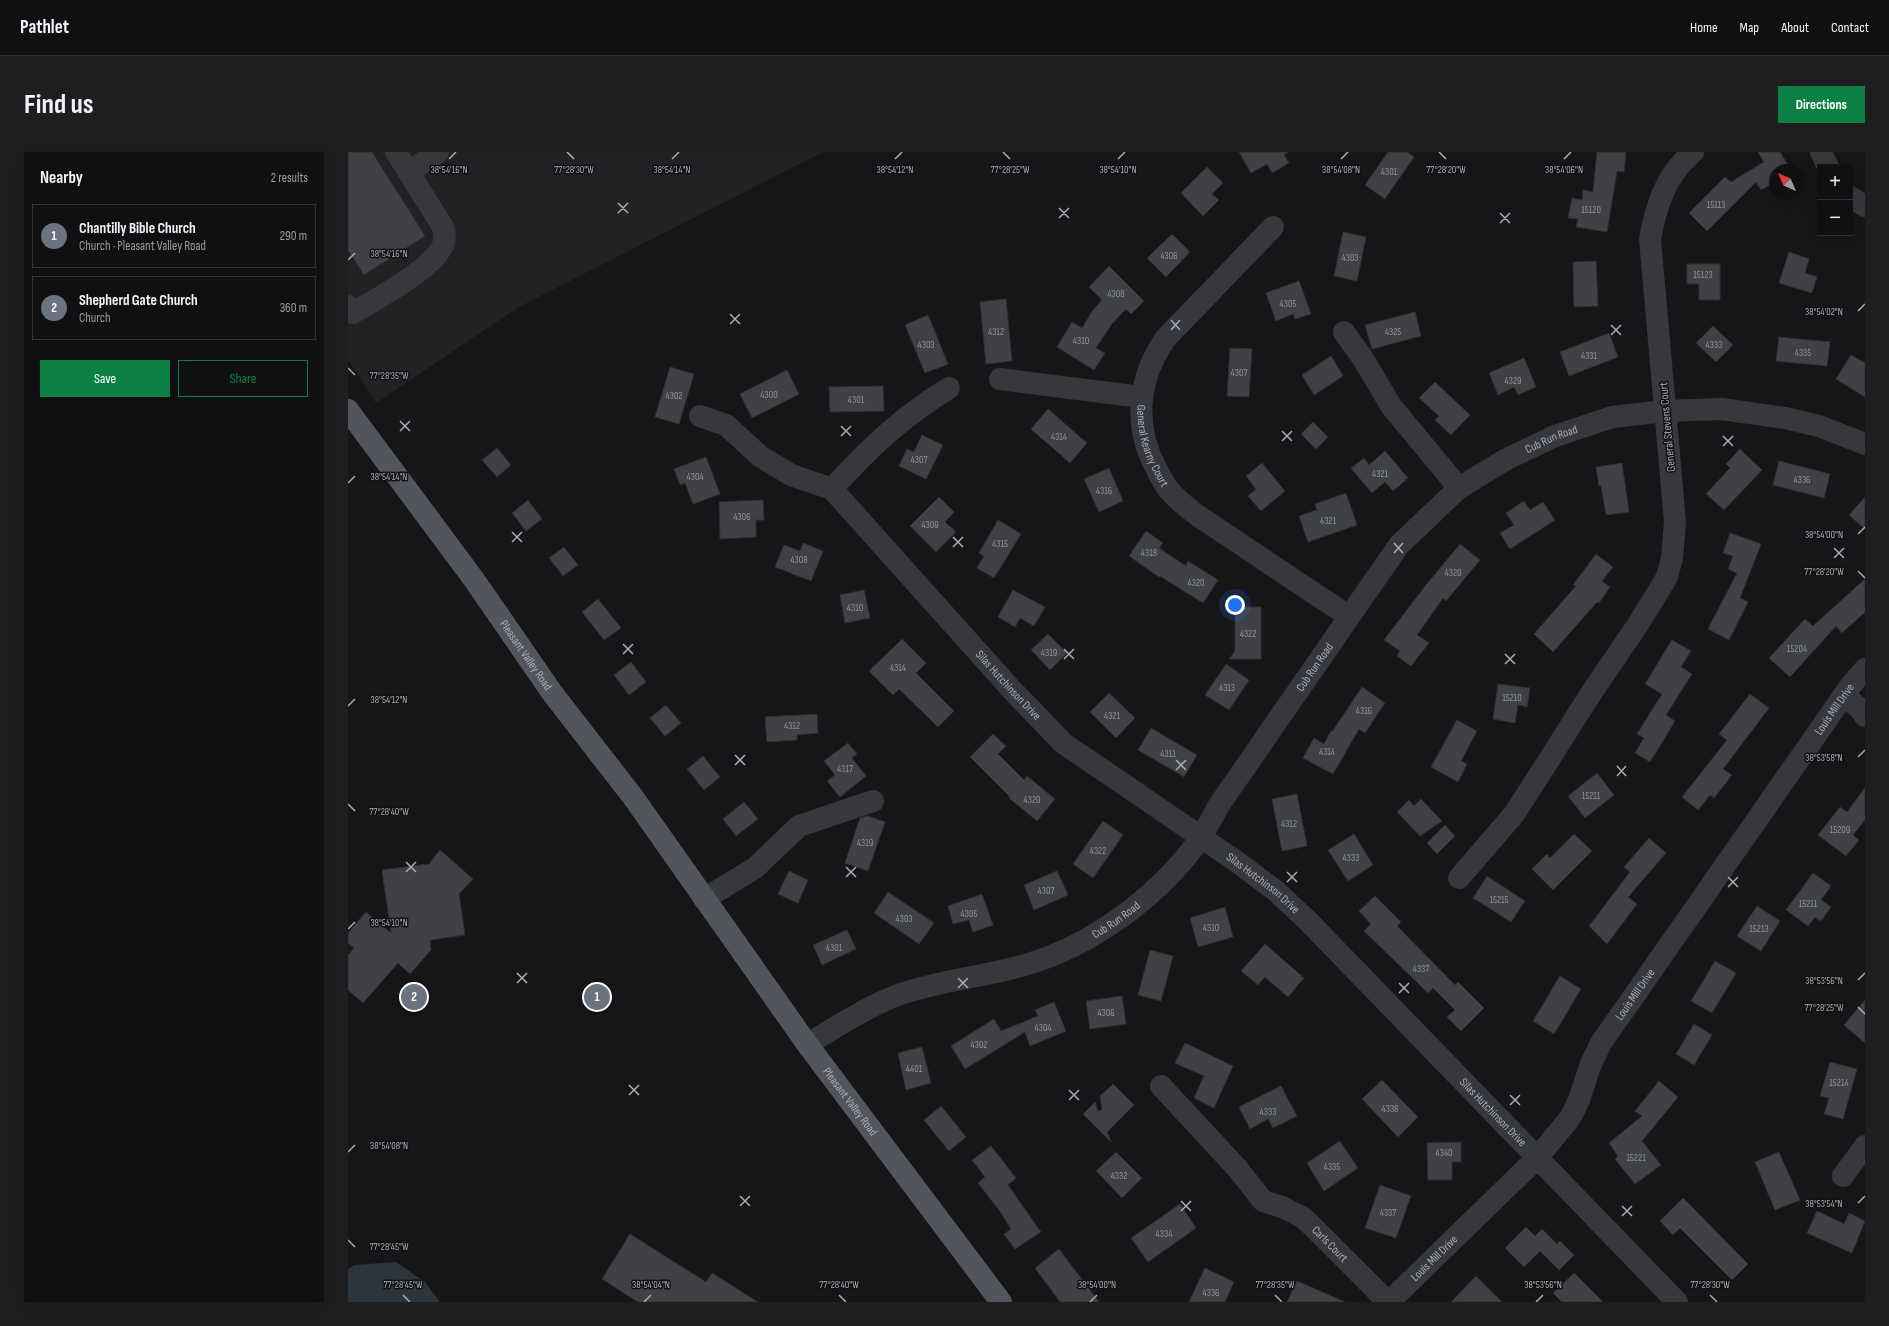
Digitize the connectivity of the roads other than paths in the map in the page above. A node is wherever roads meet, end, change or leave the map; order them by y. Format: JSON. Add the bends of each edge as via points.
{"nodes":[{"id":1,"x":396,"y":152,"type":"edge"},
{"id":2,"x":438,"y":152,"type":"edge"},
{"id":3,"x":1821,"y":152,"type":"edge"},
{"id":4,"x":1691,"y":153,"type":"edge"},
{"id":5,"x":1827,"y":164,"type":"edge"},
{"id":6,"x":408,"y":172,"type":"junction"},
{"id":7,"x":1853,"y":199,"type":"edge"},
{"id":8,"x":1865,"y":206,"type":"edge"},
{"id":9,"x":1273,"y":227,"type":"dead end"},
{"id":10,"x":348,"y":306,"type":"edge"},
{"id":11,"x":1344,"y":332,"type":"dead end"},
{"id":12,"x":1000,"y":379,"type":"dead end"},
{"id":13,"x":949,"y":388,"type":"dead end"},
{"id":14,"x":1141,"y":397,"type":"junction"},
{"id":15,"x":348,"y":410,"type":"edge"},
{"id":16,"x":1665,"y":411,"type":"junction"},
{"id":17,"x":700,"y":416,"type":"dead end"},
{"id":18,"x":1865,"y":444,"type":"edge"},
{"id":19,"x":1459,"y":488,"type":"junction"},
{"id":20,"x":832,"y":489,"type":"junction"},
{"id":21,"x":1349,"y":616,"type":"junction"},
{"id":22,"x":1865,"y":669,"type":"edge"},
{"id":23,"x":1844,"y":695,"type":"junction"},
{"id":24,"x":1865,"y":716,"type":"edge"},
{"id":25,"x":874,"y":801,"type":"dead end"},
{"id":26,"x":1201,"y":837,"type":"junction"},
{"id":27,"x":1459,"y":878,"type":"dead end"},
{"id":28,"x":704,"y":899,"type":"junction"},
{"id":29,"x":808,"y":1044,"type":"junction"},
{"id":30,"x":1161,"y":1086,"type":"dead end"},
{"id":31,"x":1865,"y":1146,"type":"edge"},
{"id":32,"x":1537,"y":1158,"type":"junction"},
{"id":33,"x":1844,"y":1176,"type":"dead end"},
{"id":34,"x":1001,"y":1302,"type":"edge"},
{"id":35,"x":1389,"y":1302,"type":"edge"},
{"id":36,"x":1677,"y":1302,"type":"edge"}],
"edges":[{"from":1,"to":6,"type":"street"},
{"from":2,"to":6,"type":"street"},
{"from":3,"to":5,"type":"street"},
{"from":4,"to":16,"type":"street","name":"General Stevens Court","via":[[1670,178],[1660,196],[1650,239]]},
{"from":6,"to":10,"type":"street","via":[[443,227],[443,245],[425,266],[353,313]]},
{"from":7,"to":8,"type":"street"},
{"from":9,"to":14,"type":"street","name":"General Kearny Court","via":[[1165,339],[1151,363]]},
{"from":11,"to":19,"type":"street","via":[[1391,406]]},
{"from":12,"to":14,"type":"street"},
{"from":13,"to":20,"type":"street","via":[[890,430],[865,452]]},
{"from":14,"to":21,"type":"street","name":"General Kearny Court","via":[[1141,420],[1151,459],[1165,484],[1181,502]]},
{"from":15,"to":28,"type":"main road","name":"Pleasant Valley Road","via":[[475,581],[553,694],[633,797]]},
{"from":16,"to":18,"type":"street","name":"Cub Run Road","via":[[1722,409],[1756,413],[1819,426]]},
{"from":16,"to":19,"type":"street","name":"Cub Run Road","via":[[1612,417],[1555,436],[1505,460]]},
{"from":16,"to":27,"type":"street","name":"General Stevens Court","via":[[1675,522],[1672,558],[1662,586],[1515,813]]},
{"from":17,"to":20,"type":"street","via":[[726,425],[760,456],[791,475]]},
{"from":19,"to":21,"type":"street","name":"Cub Run Road","via":[[1400,545]]},
{"from":20,"to":26,"type":"street","name":"Silas Hutchinson Drive","via":[[1007,684],[1063,742],[1100,770]]},
{"from":21,"to":26,"type":"street","name":"Cub Run Road","via":[[1219,805]]},
{"from":22,"to":23,"type":"street","name":"Louis Mill Drive"},
{"from":23,"to":24,"type":"street"},
{"from":23,"to":32,"type":"street","name":"Louis Mill Drive","via":[[1601,1043],[1570,1118]]},
{"from":25,"to":28,"type":"street","via":[[799,826],[755,868]]},
{"from":26,"to":29,"type":"street","name":"Cub Run Road","via":[[1194,848],[1135,907],[1066,950],[1030,964],[937,983],[900,995],[881,1002]]},
{"from":26,"to":32,"type":"street","name":"Silas Hutchinson Drive","via":[[1276,891],[1307,920]]},
{"from":28,"to":29,"type":"main road","name":"Pleasant Valley Road"},
{"from":29,"to":34,"type":"main road","name":"Pleasant Valley Road"},
{"from":30,"to":35,"type":"street","name":"Carls Court","via":[[1238,1168],[1263,1201],[1302,1217]]},
{"from":31,"to":33,"type":"street"},
{"from":32,"to":35,"type":"street","name":"Louis Mill Drive"},
{"from":32,"to":36,"type":"street","name":"Silas Hutchinson Drive"}]}
